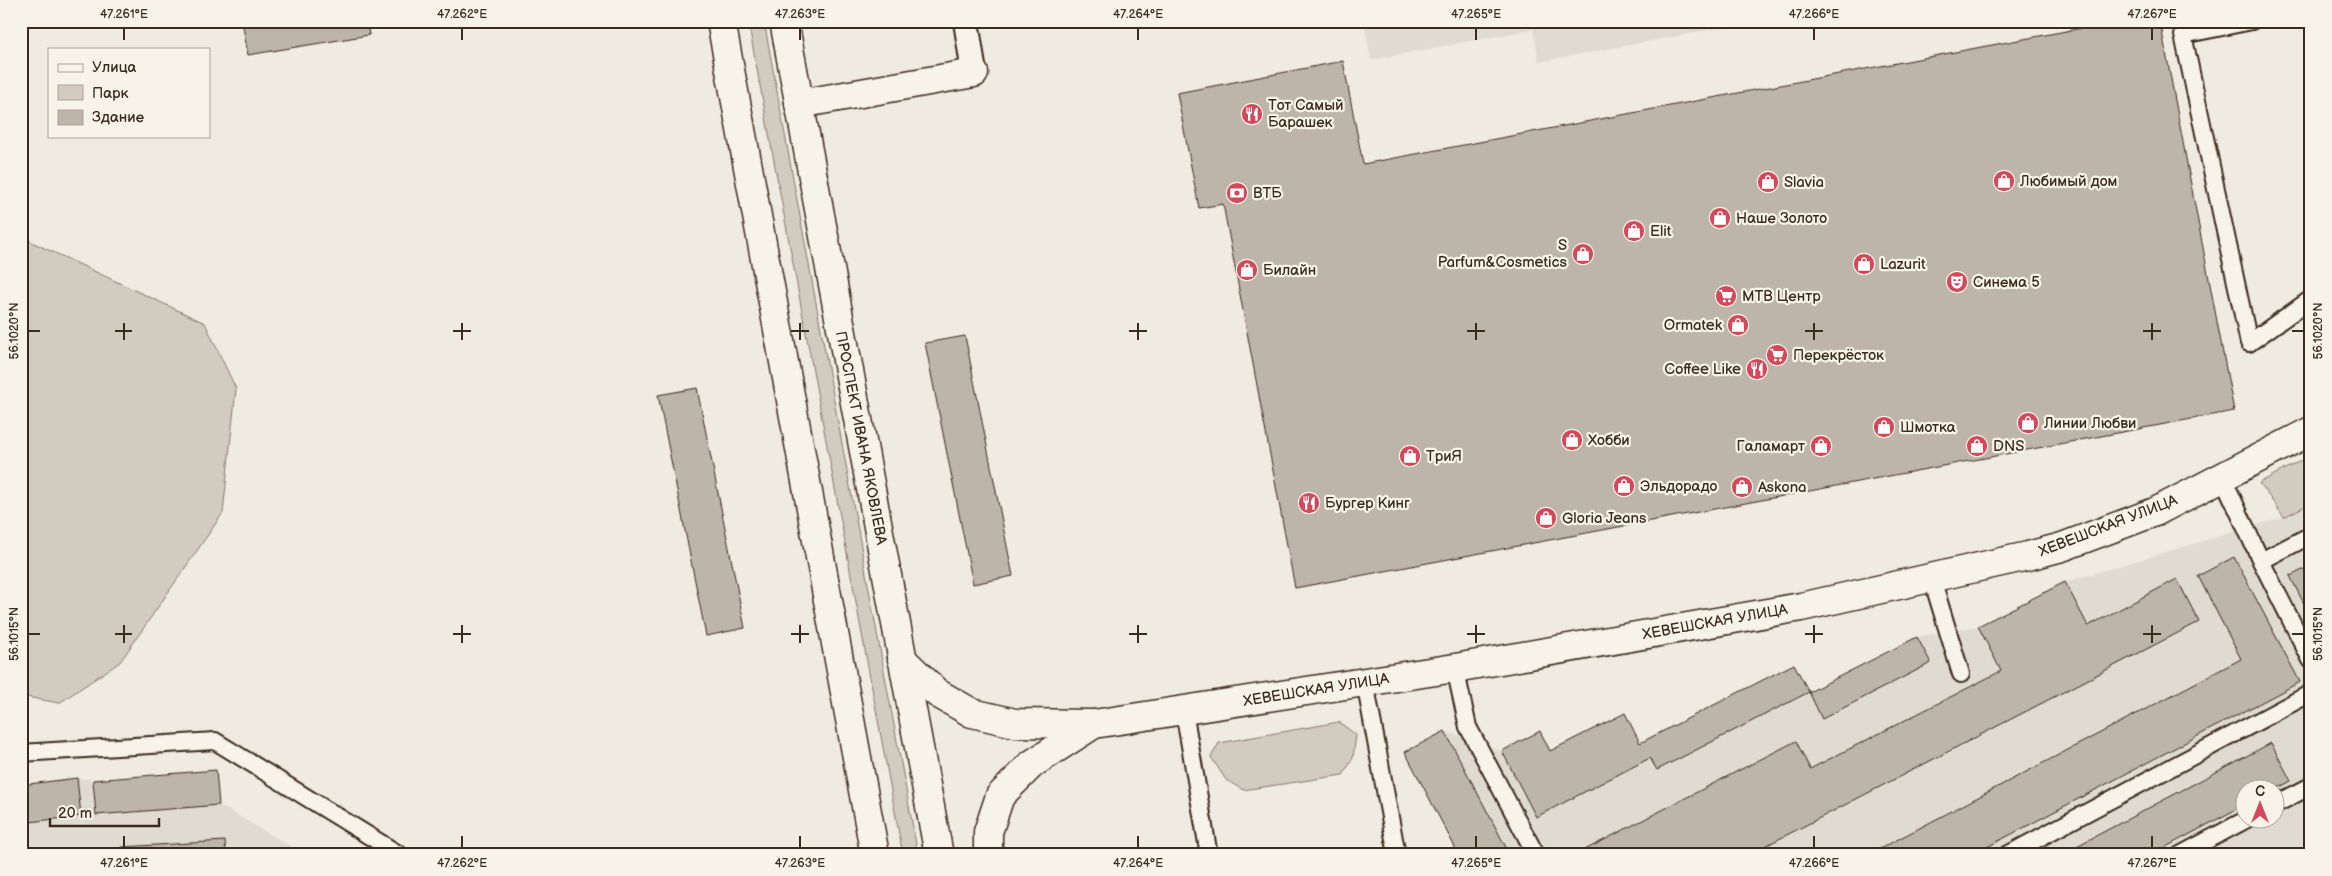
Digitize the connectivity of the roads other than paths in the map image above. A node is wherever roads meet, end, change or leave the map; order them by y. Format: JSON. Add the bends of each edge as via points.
{"nodes":[{"id":1,"x":721,"y":21,"type":"edge"},
{"id":2,"x":784,"y":21,"type":"edge"},
{"id":3,"x":966,"y":21,"type":"edge"},
{"id":4,"x":2252,"y":21,"type":"edge"},
{"id":5,"x":974,"y":73,"type":"joint"},
{"id":6,"x":799,"y":104,"type":"junction"},
{"id":7,"x":2309,"y":304,"type":"edge"},
{"id":8,"x":2311,"y":431,"type":"edge"},
{"id":9,"x":2223,"y":478,"type":"junction"},
{"id":10,"x":2311,"y":535,"type":"edge"},
{"id":11,"x":2261,"y":561,"type":"junction"},
{"id":12,"x":1932,"y":579,"type":"junction"},
{"id":13,"x":902,"y":659,"type":"junction"},
{"id":14,"x":2311,"y":660,"type":"edge"},
{"id":15,"x":1455,"y":668,"type":"junction"},
{"id":16,"x":1961,"y":674,"type":"dead end"},
{"id":17,"x":1366,"y":682,"type":"junction"},
{"id":18,"x":2311,"y":693,"type":"edge"},
{"id":19,"x":1184,"y":711,"type":"junction"},
{"id":20,"x":1094,"y":724,"type":"junction"},
{"id":21,"x":21,"y":753,"type":"edge"},
{"id":22,"x":2311,"y":786,"type":"edge"},
{"id":23,"x":2284,"y":800,"type":"edge"},
{"id":24,"x":2234,"y":826,"type":"edge"},
{"id":25,"x":400,"y":855,"type":"edge"},
{"id":26,"x":875,"y":855,"type":"edge"},
{"id":27,"x":939,"y":855,"type":"edge"},
{"id":28,"x":988,"y":855,"type":"edge"},
{"id":29,"x":1209,"y":855,"type":"edge"},
{"id":30,"x":1397,"y":855,"type":"edge"},
{"id":31,"x":1536,"y":855,"type":"edge"},
{"id":32,"x":2007,"y":855,"type":"edge"},
{"id":33,"x":2180,"y":855,"type":"edge"}],
"edges":[{"from":1,"to":26,"type":"street"},
{"from":2,"to":6,"type":"street","name":"ПРОСПЕКТ ИВАНА ЯКОВЛЕВА"},
{"from":3,"to":5,"type":"street"},
{"from":4,"to":7,"type":"lane","via":[[2183,35],[2249,343]]},
{"from":5,"to":6,"type":"street"},
{"from":6,"to":13,"type":"street","name":"ПРОСПЕКТ ИВАНА ЯКОВЛЕВА"},
{"from":8,"to":9,"type":"street","name":"ХЕВЕШСКАЯ УЛИЦА"},
{"from":9,"to":11,"type":"lane"},
{"from":9,"to":12,"type":"street","name":"ХЕВЕШСКАЯ УЛИЦА","via":[[2155,512],[2062,547]]},
{"from":10,"to":11,"type":"lane"},
{"from":11,"to":14,"type":"lane"},
{"from":12,"to":15,"type":"street","name":"ХЕВЕШСКАЯ УЛИЦА","via":[[1801,606]]},
{"from":12,"to":16,"type":"lane"},
{"from":13,"to":20,"type":"street","name":"ХЕВЕШСКАЯ УЛИЦА","via":[[938,693],[972,713],[1015,723]]},
{"from":13,"to":27,"type":"street","name":"ПРОСПЕКТ ИВАНА ЯКОВЛЕВА"},
{"from":15,"to":17,"type":"street","name":"ХЕВЕШСКАЯ УЛИЦА"},
{"from":15,"to":31,"type":"lane","via":[[1468,727]]},
{"from":17,"to":19,"type":"street","name":"ХЕВЕШСКАЯ УЛИЦА"},
{"from":17,"to":30,"type":"lane"},
{"from":18,"to":32,"type":"lane"},
{"from":19,"to":20,"type":"street","name":"ХЕВЕШСКАЯ УЛИЦА"},
{"from":19,"to":29,"type":"lane"},
{"from":20,"to":28,"type":"street","via":[[1032,764],[1000,796],[988,832]]},
{"from":21,"to":25,"type":"lane","via":[[215,741]]},
{"from":22,"to":23,"type":"lane"},
{"from":24,"to":33,"type":"lane"}]}
